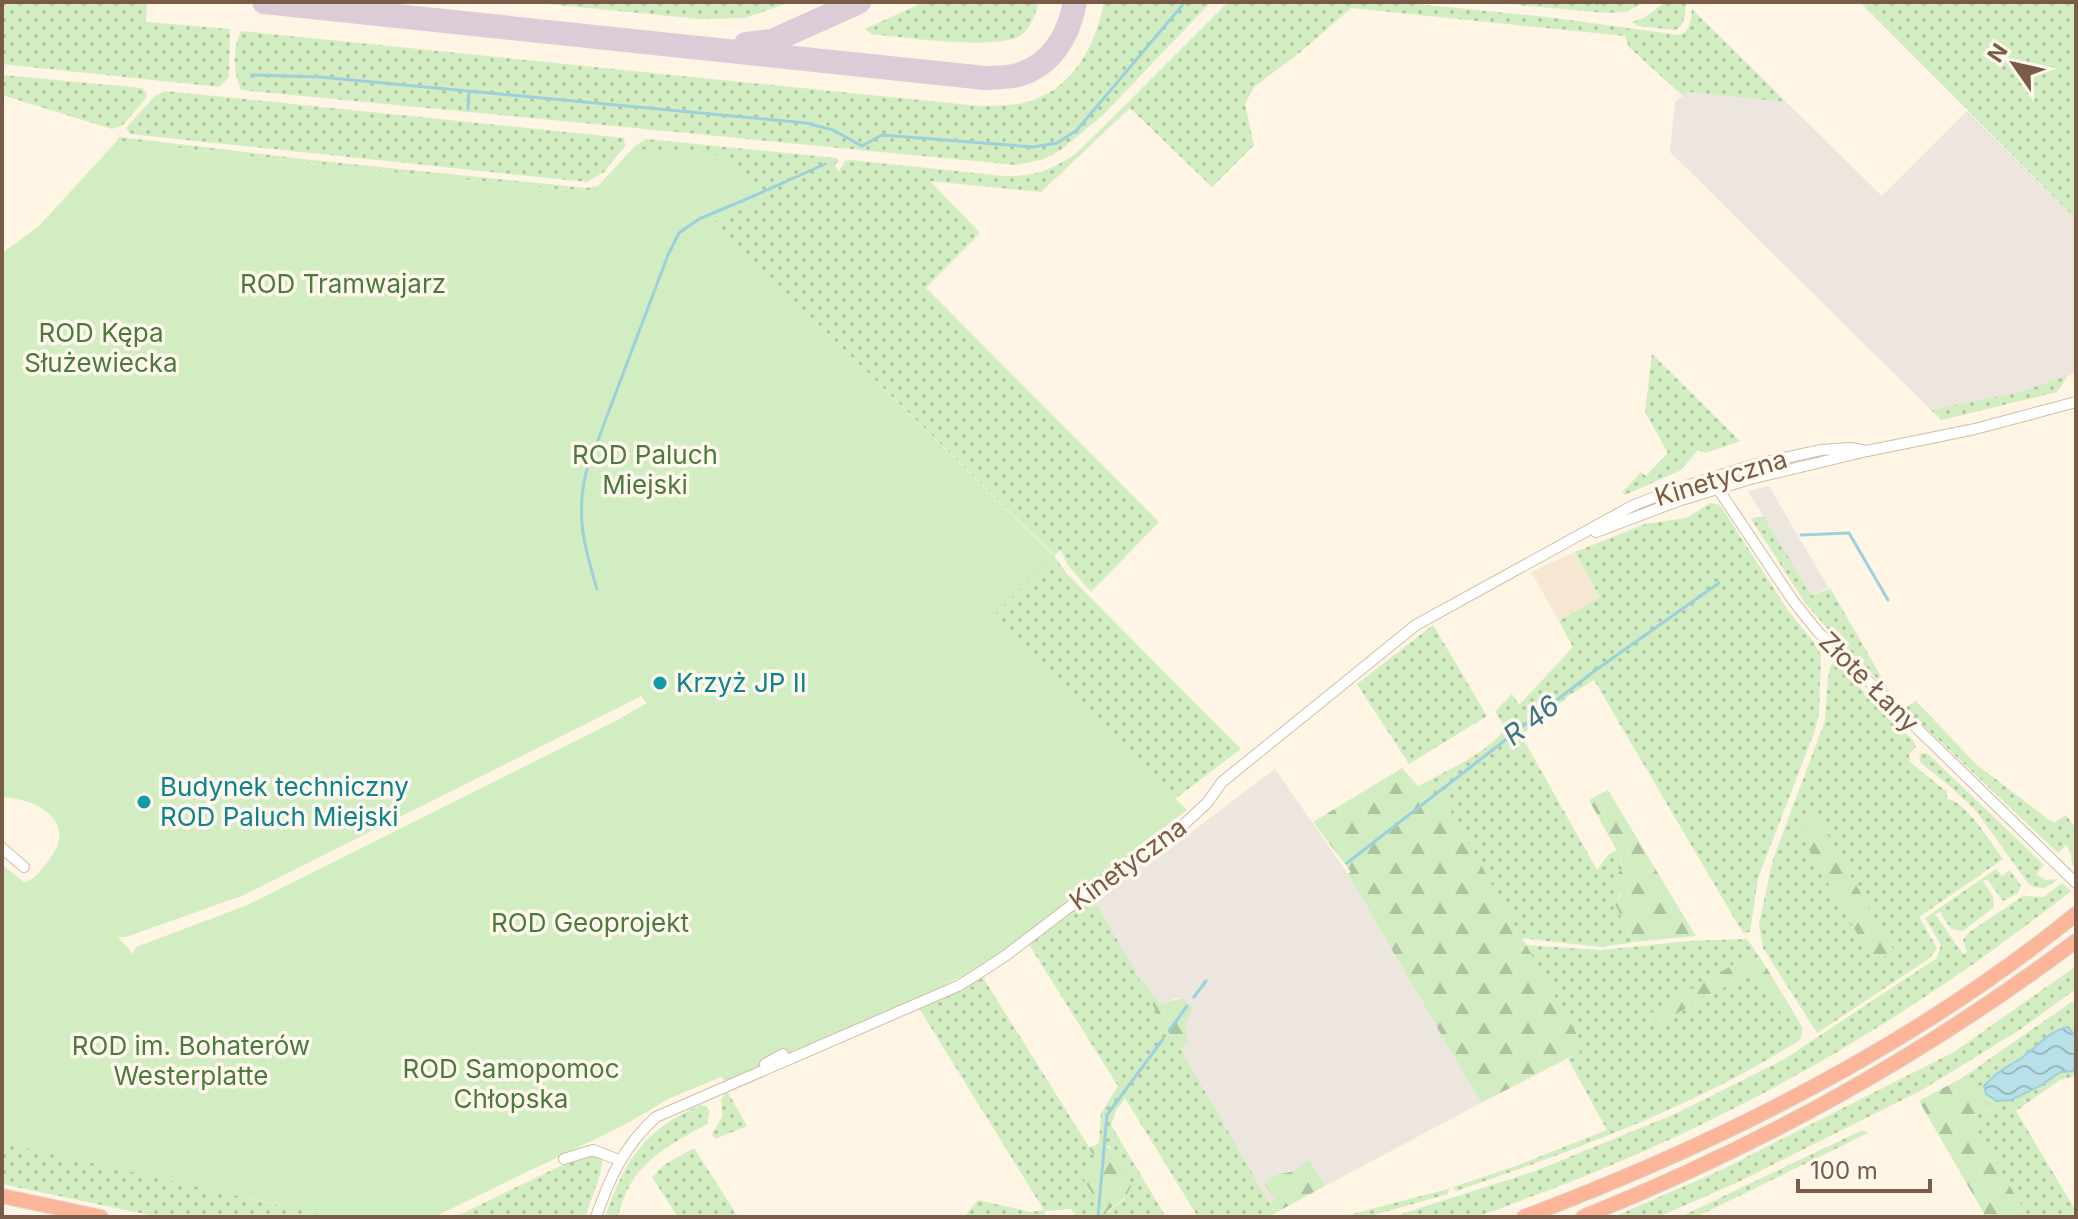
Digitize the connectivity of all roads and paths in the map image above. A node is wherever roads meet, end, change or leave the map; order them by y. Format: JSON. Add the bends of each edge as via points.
{"nodes":[{"id":1,"x":2076,"y":402,"type":"edge"},
{"id":2,"x":1867,"y":451,"type":"junction"},
{"id":3,"x":1710,"y":477,"type":"junction"},
{"id":4,"x":1719,"y":488,"type":"junction"},
{"id":5,"x":1583,"y":535,"type":"junction"},
{"id":6,"x":2,"y":848,"type":"edge"},
{"id":7,"x":24,"y":867,"type":"dead end"},
{"id":8,"x":2076,"y":883,"type":"edge"},
{"id":9,"x":2076,"y":914,"type":"edge"},
{"id":10,"x":2076,"y":941,"type":"edge"},
{"id":11,"x":783,"y":1054,"type":"dead end"},
{"id":12,"x":675,"y":1107,"type":"junction"},
{"id":13,"x":564,"y":1159,"type":"dead end"},
{"id":14,"x":619,"y":1160,"type":"junction"},
{"id":15,"x":2,"y":1196,"type":"edge"},
{"id":16,"x":101,"y":1217,"type":"edge"},
{"id":17,"x":596,"y":1217,"type":"edge"},
{"id":18,"x":1524,"y":1217,"type":"edge"},
{"id":19,"x":1583,"y":1217,"type":"edge"}],
"edges":[{"from":1,"to":2,"type":"street","name":"Kinetyczna"},
{"from":2,"to":3,"type":"street","name":"Kinetyczna","via":[[1821,450]]},
{"from":2,"to":4,"type":"street","name":"Kinetyczna"},
{"from":3,"to":4,"type":"street","name":"Złote Łany"},
{"from":3,"to":5,"type":"street","name":"Kinetyczna","via":[[1632,506]]},
{"from":4,"to":5,"type":"street","name":"Kinetyczna"},
{"from":4,"to":8,"type":"street","name":"Złote Łany","via":[[1818,632]]},
{"from":5,"to":12,"type":"street","name":"Kinetyczna","via":[[1403,634],[1222,782],[1169,838],[1139,854],[976,975]]},
{"from":6,"to":7,"type":"street"},
{"from":9,"to":18,"type":"highway","via":[[1958,1000],[1815,1087],[1655,1165]]},
{"from":10,"to":19,"type":"highway","via":[[1960,1023],[1825,1105]]},
{"from":11,"to":12,"type":"street","name":"Kinetyczna"},
{"from":12,"to":14,"type":"street","name":"Kinetyczna","via":[[656,1117]]},
{"from":13,"to":14,"type":"street","via":[[593,1150]]},
{"from":14,"to":17,"type":"street","name":"Kinetyczna"},
{"from":15,"to":16,"type":"highway"}]}
